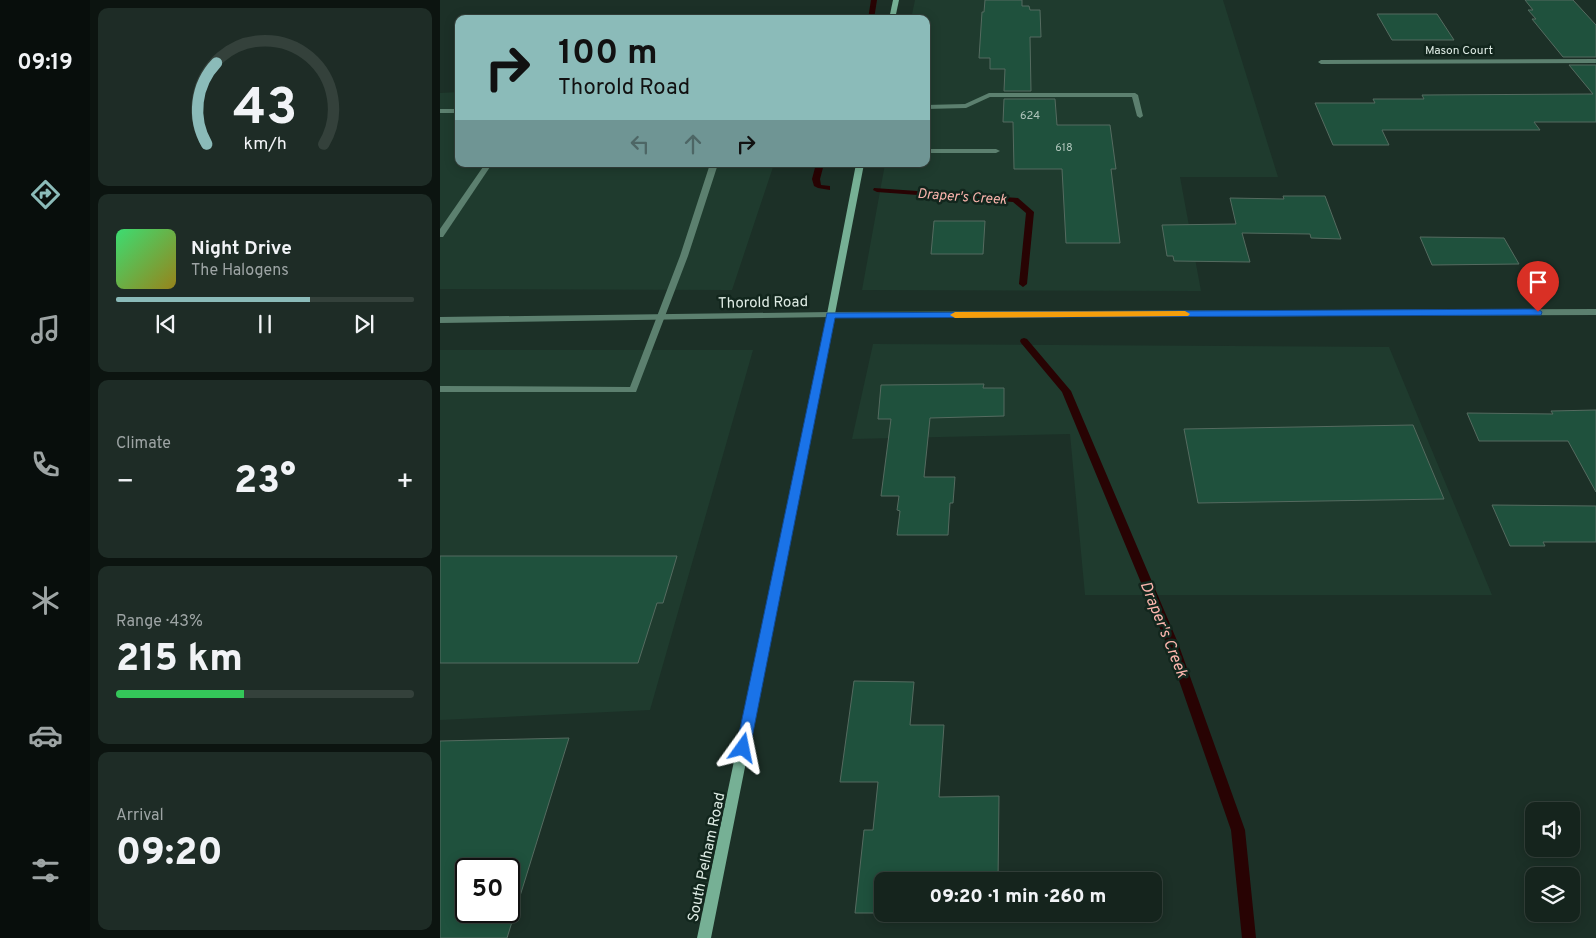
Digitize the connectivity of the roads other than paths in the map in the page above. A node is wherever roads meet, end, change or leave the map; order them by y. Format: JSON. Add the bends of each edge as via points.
{"nodes":[{"id":1,"x":896,"y":0,"type":"edge"},
{"id":2,"x":893,"y":15,"type":"edge"},
{"id":3,"x":1596,"y":61,"type":"edge"},
{"id":4,"x":1321,"y":62,"type":"dead end"},
{"id":5,"x":930,"y":107,"type":"edge"},
{"id":6,"x":455,"y":111,"type":"edge"},
{"id":7,"x":440,"y":112,"type":"edge"},
{"id":8,"x":1140,"y":116,"type":"dead end"},
{"id":9,"x":930,"y":151,"type":"edge"},
{"id":10,"x":996,"y":151,"type":"dead end"},
{"id":11,"x":486,"y":167,"type":"edge"},
{"id":12,"x":713,"y":167,"type":"edge"},
{"id":13,"x":859,"y":167,"type":"edge"},
{"id":14,"x":440,"y":235,"type":"edge"},
{"id":15,"x":1596,"y":312,"type":"edge"},
{"id":16,"x":831,"y":315,"type":"junction"},
{"id":17,"x":660,"y":318,"type":"junction"},
{"id":18,"x":440,"y":320,"type":"edge"},
{"id":19,"x":440,"y":389,"type":"edge"},
{"id":20,"x":704,"y":938,"type":"edge"}],
"edges":[{"from":1,"to":2,"type":"main road"},
{"from":3,"to":4,"type":"street","name":"Mason Court"},
{"from":5,"to":8,"type":"street","via":[[966,106],[988,95],[1135,95]]},
{"from":6,"to":7,"type":"street"},
{"from":9,"to":10,"type":"street"},
{"from":11,"to":14,"type":"street"},
{"from":12,"to":17,"type":"street"},
{"from":13,"to":16,"type":"main road","name":"South Pelham Road"},
{"from":15,"to":16,"type":"street","name":"Thorold Road"},
{"from":16,"to":17,"type":"street","name":"Thorold Road"},
{"from":16,"to":20,"type":"main road","name":"South Pelham Road"},
{"from":17,"to":18,"type":"street","name":"Thorold Road"},
{"from":17,"to":19,"type":"street","via":[[633,390]]}]}
